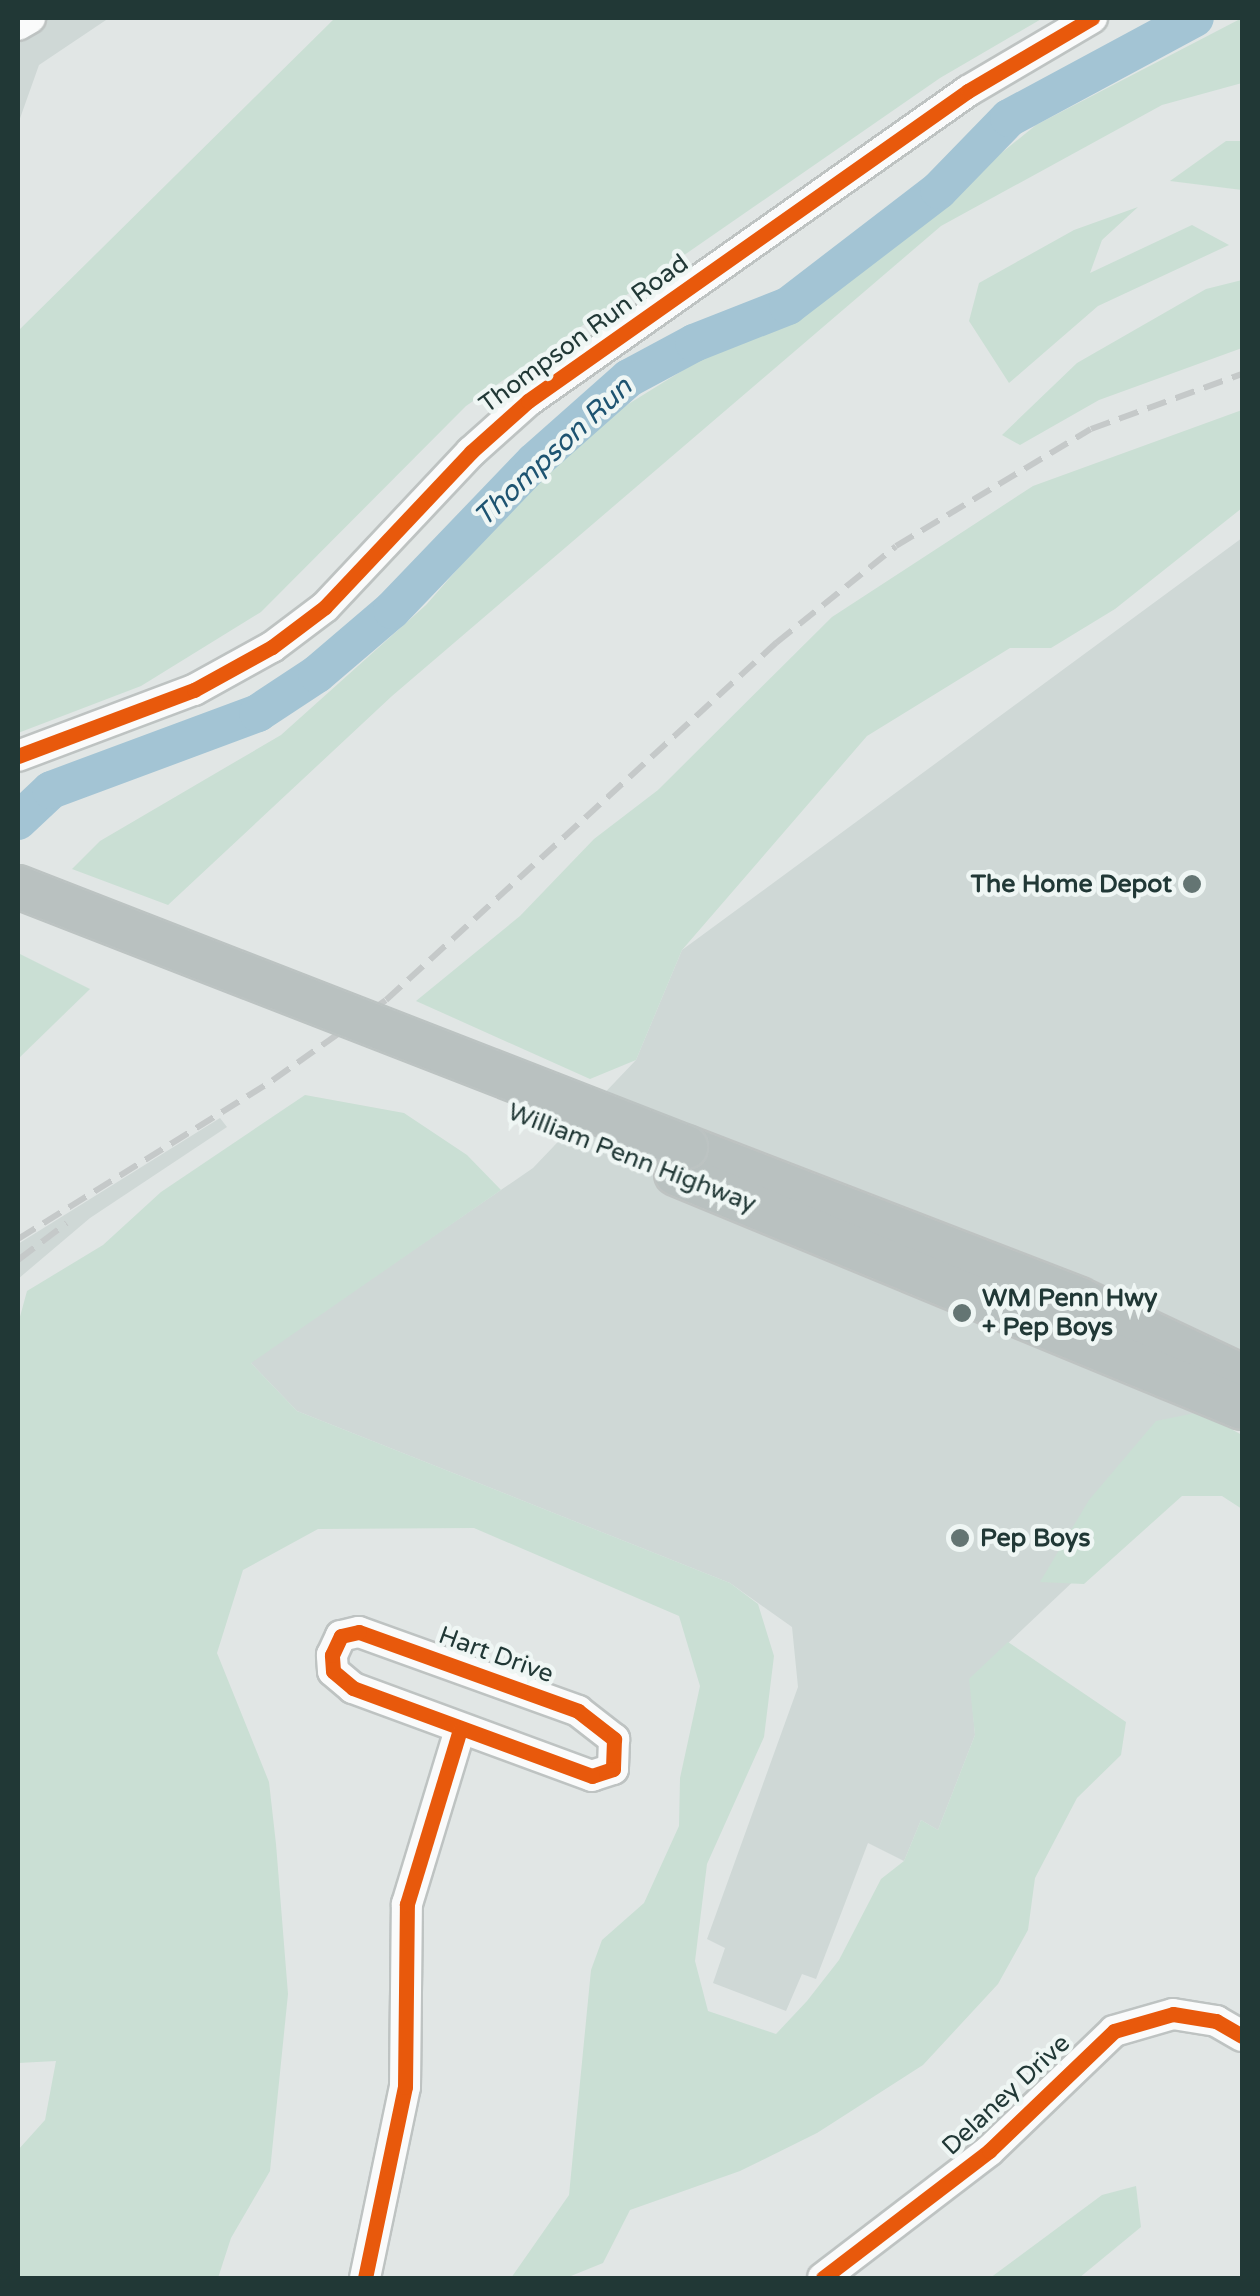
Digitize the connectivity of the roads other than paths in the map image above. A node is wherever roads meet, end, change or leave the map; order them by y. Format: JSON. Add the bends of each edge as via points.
{"nodes":[{"id":1,"x":30,"y":18,"type":"edge"},
{"id":2,"x":1092,"y":18,"type":"edge"},
{"id":3,"x":18,"y":25,"type":"edge"},
{"id":4,"x":18,"y":756,"type":"edge"},
{"id":5,"x":18,"y":887,"type":"edge"},
{"id":6,"x":18,"y":918,"type":"edge"},
{"id":7,"x":681,"y":1160,"type":"junction"},
{"id":8,"x":1242,"y":1376,"type":"edge"},
{"id":9,"x":1242,"y":1408,"type":"edge"},
{"id":10,"x":460,"y":1730,"type":"junction"},
{"id":11,"x":1242,"y":2036,"type":"edge"},
{"id":12,"x":365,"y":2278,"type":"edge"},
{"id":13,"x":823,"y":2278,"type":"edge"}],
"edges":[{"from":1,"to":3,"type":"street"},
{"from":2,"to":4,"type":"street","name":"Thompson Run Road","via":[[968,91],[528,401],[470,452],[326,607],[272,647],[194,690]]},
{"from":5,"to":7,"type":"highway","name":"William Penn Highway","bridge":true},
{"from":6,"to":7,"type":"highway","name":"William Penn Highway"},
{"from":7,"to":8,"type":"highway","name":"William Penn Highway","via":[[1079,1298]]},
{"from":7,"to":9,"type":"highway","name":"William Penn Highway"},
{"from":10,"to":10,"type":"street","name":"Hart Drive","via":[[592,1776],[612,1769],[614,1739],[578,1712],[359,1632],[341,1636],[333,1671],[353,1688]]},
{"from":10,"to":12,"type":"street","via":[[407,1904],[405,2087]]},
{"from":11,"to":13,"type":"street","name":"Delaney Drive","via":[[1216,2020],[1173,2014],[1114,2031],[989,2151]]}]}
